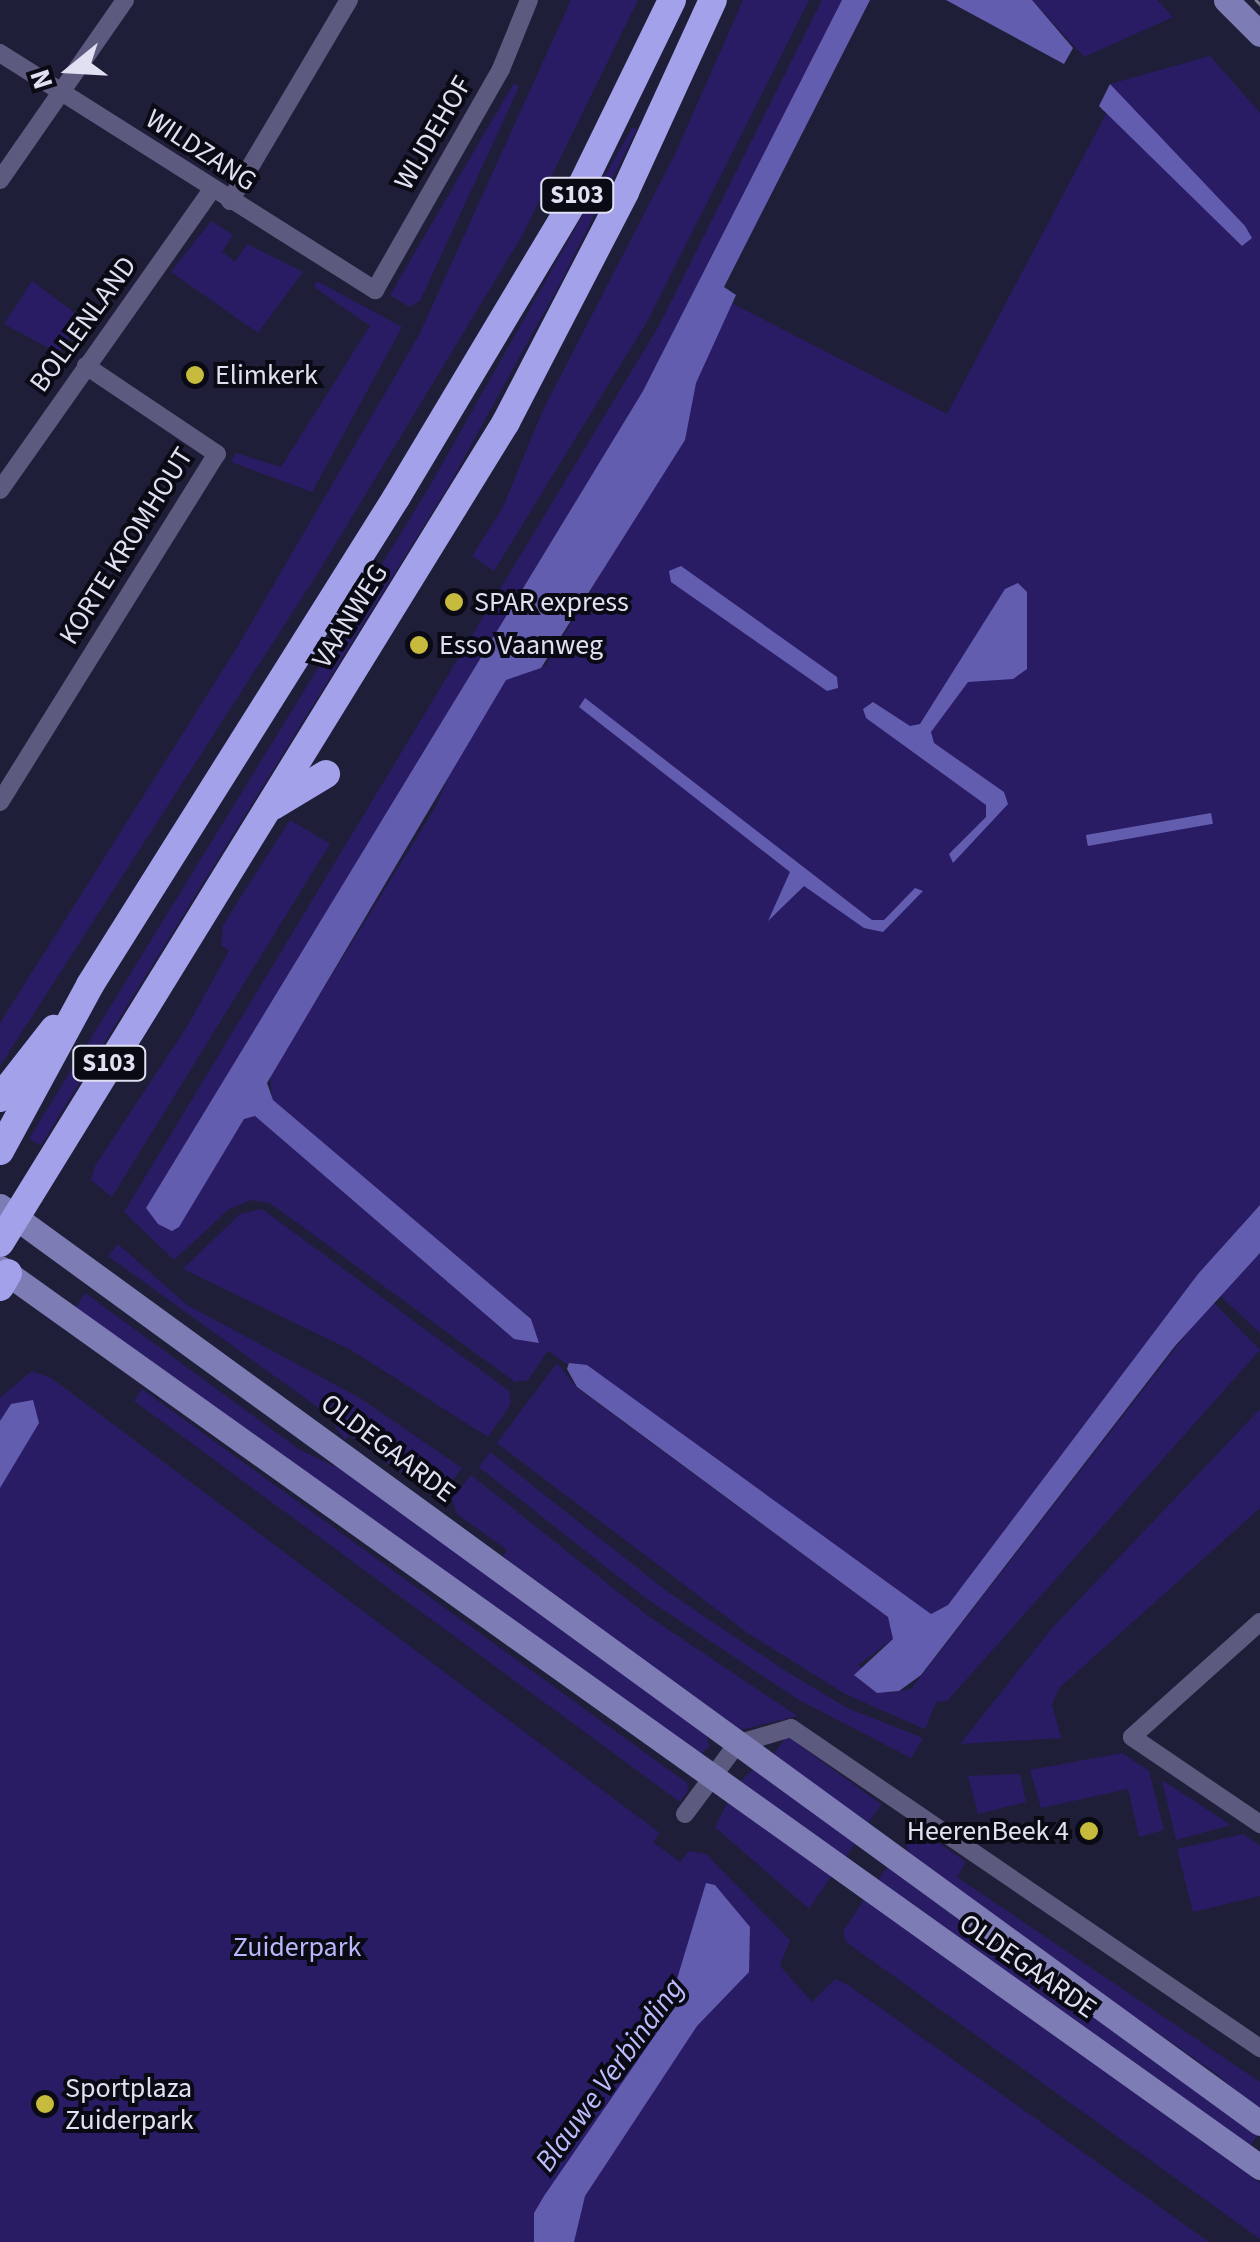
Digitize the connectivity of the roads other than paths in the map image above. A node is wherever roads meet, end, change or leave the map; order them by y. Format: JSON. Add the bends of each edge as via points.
{"nodes":[{"id":1,"x":125,"y":0,"type":"edge"},
{"id":2,"x":349,"y":0,"type":"edge"},
{"id":3,"x":530,"y":0,"type":"edge"},
{"id":4,"x":672,"y":0,"type":"edge"},
{"id":5,"x":712,"y":0,"type":"edge"},
{"id":6,"x":1226,"y":0,"type":"edge"},
{"id":7,"x":1260,"y":34,"type":"edge"},
{"id":8,"x":0,"y":53,"type":"edge"},
{"id":9,"x":59,"y":92,"type":"junction"},
{"id":10,"x":0,"y":180,"type":"edge"},
{"id":11,"x":211,"y":191,"type":"junction"},
{"id":12,"x":230,"y":201,"type":"junction"},
{"id":13,"x":375,"y":290,"type":"joint"},
{"id":14,"x":86,"y":366,"type":"junction"},
{"id":15,"x":0,"y":490,"type":"edge"},
{"id":16,"x":448,"y":520,"type":"junction"},
{"id":17,"x":441,"y":571,"type":"dead end"},
{"id":18,"x":326,"y":774,"type":"dead end"},
{"id":19,"x":0,"y":802,"type":"edge"},
{"id":20,"x":267,"y":809,"type":"junction"},
{"id":21,"x":90,"y":985,"type":"junction"},
{"id":22,"x":0,"y":1098,"type":"edge"},
{"id":23,"x":0,"y":1151,"type":"edge"},
{"id":24,"x":10,"y":1212,"type":"edge"},
{"id":25,"x":0,"y":1243,"type":"edge"},
{"id":26,"x":2,"y":1276,"type":"edge"},
{"id":27,"x":1260,"y":1622,"type":"edge"},
{"id":28,"x":737,"y":1744,"type":"junction"},
{"id":29,"x":712,"y":1780,"type":"junction"},
{"id":30,"x":685,"y":1814,"type":"dead end"},
{"id":31,"x":1260,"y":1824,"type":"edge"},
{"id":32,"x":1260,"y":2048,"type":"edge"},
{"id":33,"x":1260,"y":2123,"type":"edge"},
{"id":34,"x":1260,"y":2167,"type":"edge"}],
"edges":[{"from":1,"to":9,"type":"street"},
{"from":2,"to":12,"type":"street"},
{"from":3,"to":13,"type":"street","name":"WIJDEHOF","via":[[502,69]]},
{"from":4,"to":21,"type":"highway","name":"VAANWEG","number":"S103","via":[[576,197],[467,383]]},
{"from":5,"to":16,"type":"highway","name":"VAANWEG","number":"S103","via":[[576,289]]},
{"from":6,"to":7,"type":"main road"},
{"from":8,"to":9,"type":"street","name":"WILDZANG"},
{"from":9,"to":10,"type":"street"},
{"from":9,"to":11,"type":"street","name":"WILDZANG"},
{"from":11,"to":12,"type":"street","name":"WILDZANG"},
{"from":11,"to":14,"type":"street","name":"BOLLENLAND"},
{"from":12,"to":13,"type":"street","name":"WILDZANG"},
{"from":14,"to":15,"type":"street","name":"BOLLENLAND"},
{"from":14,"to":19,"type":"street","name":"KORTE KROMHOUT","via":[[217,454]]},
{"from":16,"to":17,"type":"highway"},
{"from":16,"to":20,"type":"highway","name":"VAANWEG","number":"S103"},
{"from":18,"to":20,"type":"highway"},
{"from":20,"to":24,"type":"highway","name":"VAANWEG","number":"S103"},
{"from":21,"to":22,"type":"highway"},
{"from":21,"to":23,"type":"highway","name":"VAANWEG","number":"S103"},
{"from":24,"to":25,"type":"highway","name":"VAANWEG","number":"S103"},
{"from":24,"to":28,"type":"main road","name":"OLDEGAARDE"},
{"from":26,"to":29,"type":"main road","name":"OLDEGAARDE"},
{"from":27,"to":31,"type":"street","via":[[1132,1737]]},
{"from":28,"to":29,"type":"street"},
{"from":28,"to":32,"type":"street","via":[[791,1728]]},
{"from":28,"to":33,"type":"main road","name":"OLDEGAARDE"},
{"from":29,"to":30,"type":"street"},
{"from":29,"to":34,"type":"main road","name":"OLDEGAARDE"}]}
